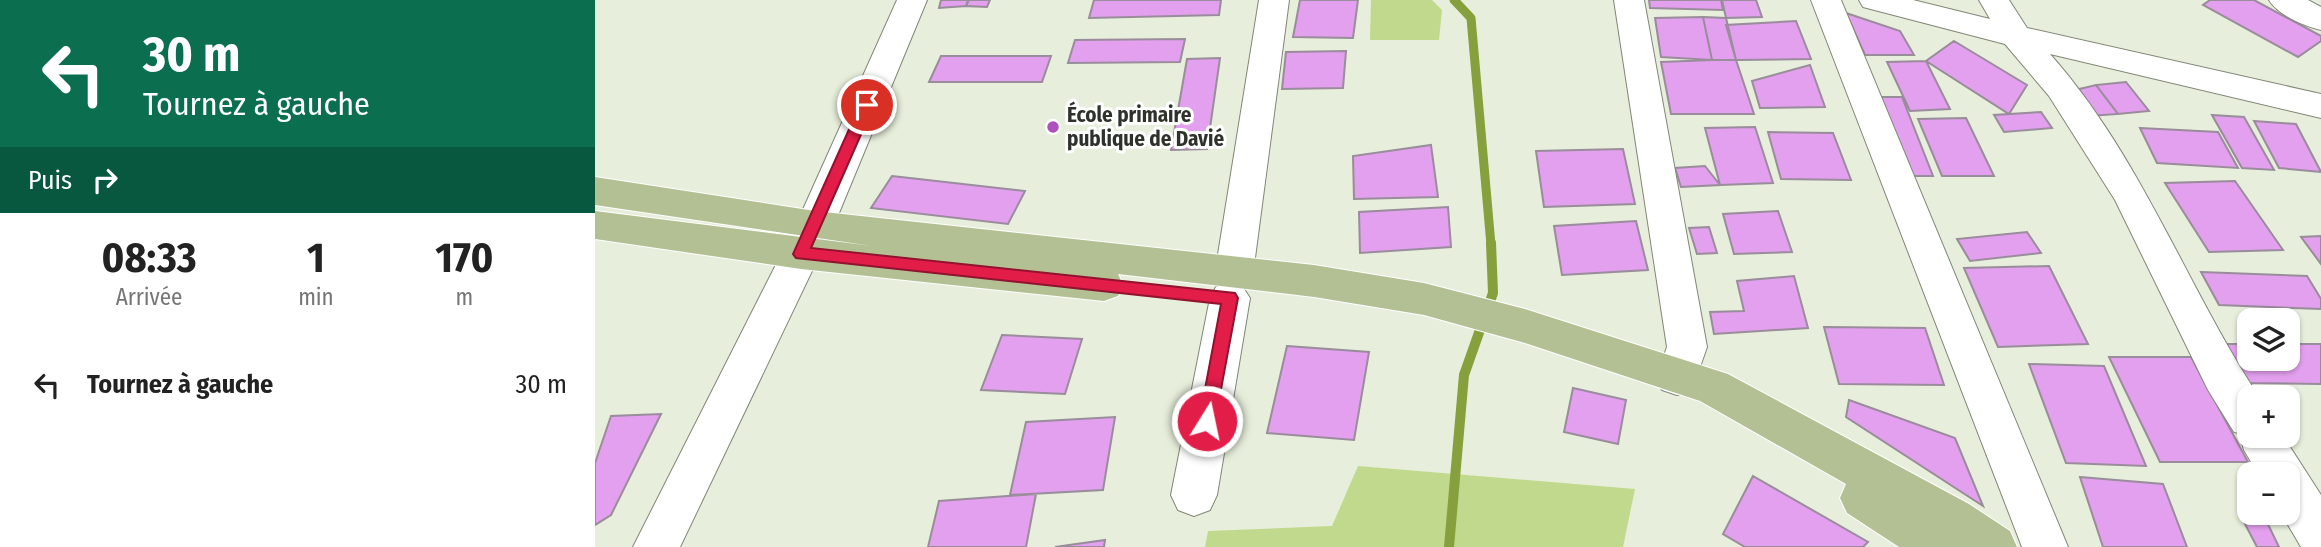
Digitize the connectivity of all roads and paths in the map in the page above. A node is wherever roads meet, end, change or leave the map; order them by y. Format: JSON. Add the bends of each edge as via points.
{"nodes":[{"id":1,"x":912,"y":0,"type":"edge"},
{"id":2,"x":1274,"y":0,"type":"edge"},
{"id":3,"x":1629,"y":0,"type":"edge"},
{"id":4,"x":1826,"y":0,"type":"edge"},
{"id":5,"x":1874,"y":0,"type":"edge"},
{"id":6,"x":1994,"y":0,"type":"edge"},
{"id":7,"x":2284,"y":0,"type":"edge"},
{"id":8,"x":2321,"y":20,"type":"edge"},
{"id":9,"x":2015,"y":36,"type":"junction"},
{"id":10,"x":2316,"y":112,"type":"edge"},
{"id":11,"x":595,"y":191,"type":"edge"},
{"id":12,"x":595,"y":225,"type":"edge"},
{"id":13,"x":808,"y":239,"type":"junction"},
{"id":14,"x":1232,"y":286,"type":"junction"},
{"id":15,"x":1525,"y":337,"type":"junction"},
{"id":16,"x":1677,"y":377,"type":"junction"},
{"id":17,"x":2237,"y":399,"type":"edge"},
{"id":18,"x":1194,"y":495,"type":"dead end"},
{"id":19,"x":2300,"y":502,"type":"edge"},
{"id":20,"x":2321,"y":537,"type":"edge"},
{"id":21,"x":656,"y":547,"type":"edge"},
{"id":22,"x":1941,"y":547,"type":"edge"},
{"id":23,"x":1994,"y":547,"type":"edge"},
{"id":24,"x":2045,"y":547,"type":"edge"}],
"edges":[{"from":1,"to":13,"type":"street"},
{"from":2,"to":14,"type":"street"},
{"from":3,"to":16,"type":"street","via":[[1687,347]]},
{"from":4,"to":24,"type":"street"},
{"from":5,"to":9,"type":"street"},
{"from":6,"to":9,"type":"street"},
{"from":7,"to":8,"type":"street"},
{"from":9,"to":10,"type":"street"},
{"from":9,"to":17,"type":"street","via":[[2061,88],[2130,194]]},
{"from":11,"to":13,"type":"main road"},
{"from":12,"to":13,"type":"main road"},
{"from":13,"to":14,"type":"main road"},
{"from":13,"to":21,"type":"street"},
{"from":14,"to":15,"type":"main road","via":[[1422,310]]},
{"from":14,"to":18,"type":"street"},
{"from":15,"to":16,"type":"main road"},
{"from":15,"to":22,"type":"main road","via":[[1756,434]]},
{"from":16,"to":23,"type":"main road","via":[[1713,387]]},
{"from":19,"to":20,"type":"street"}]}
